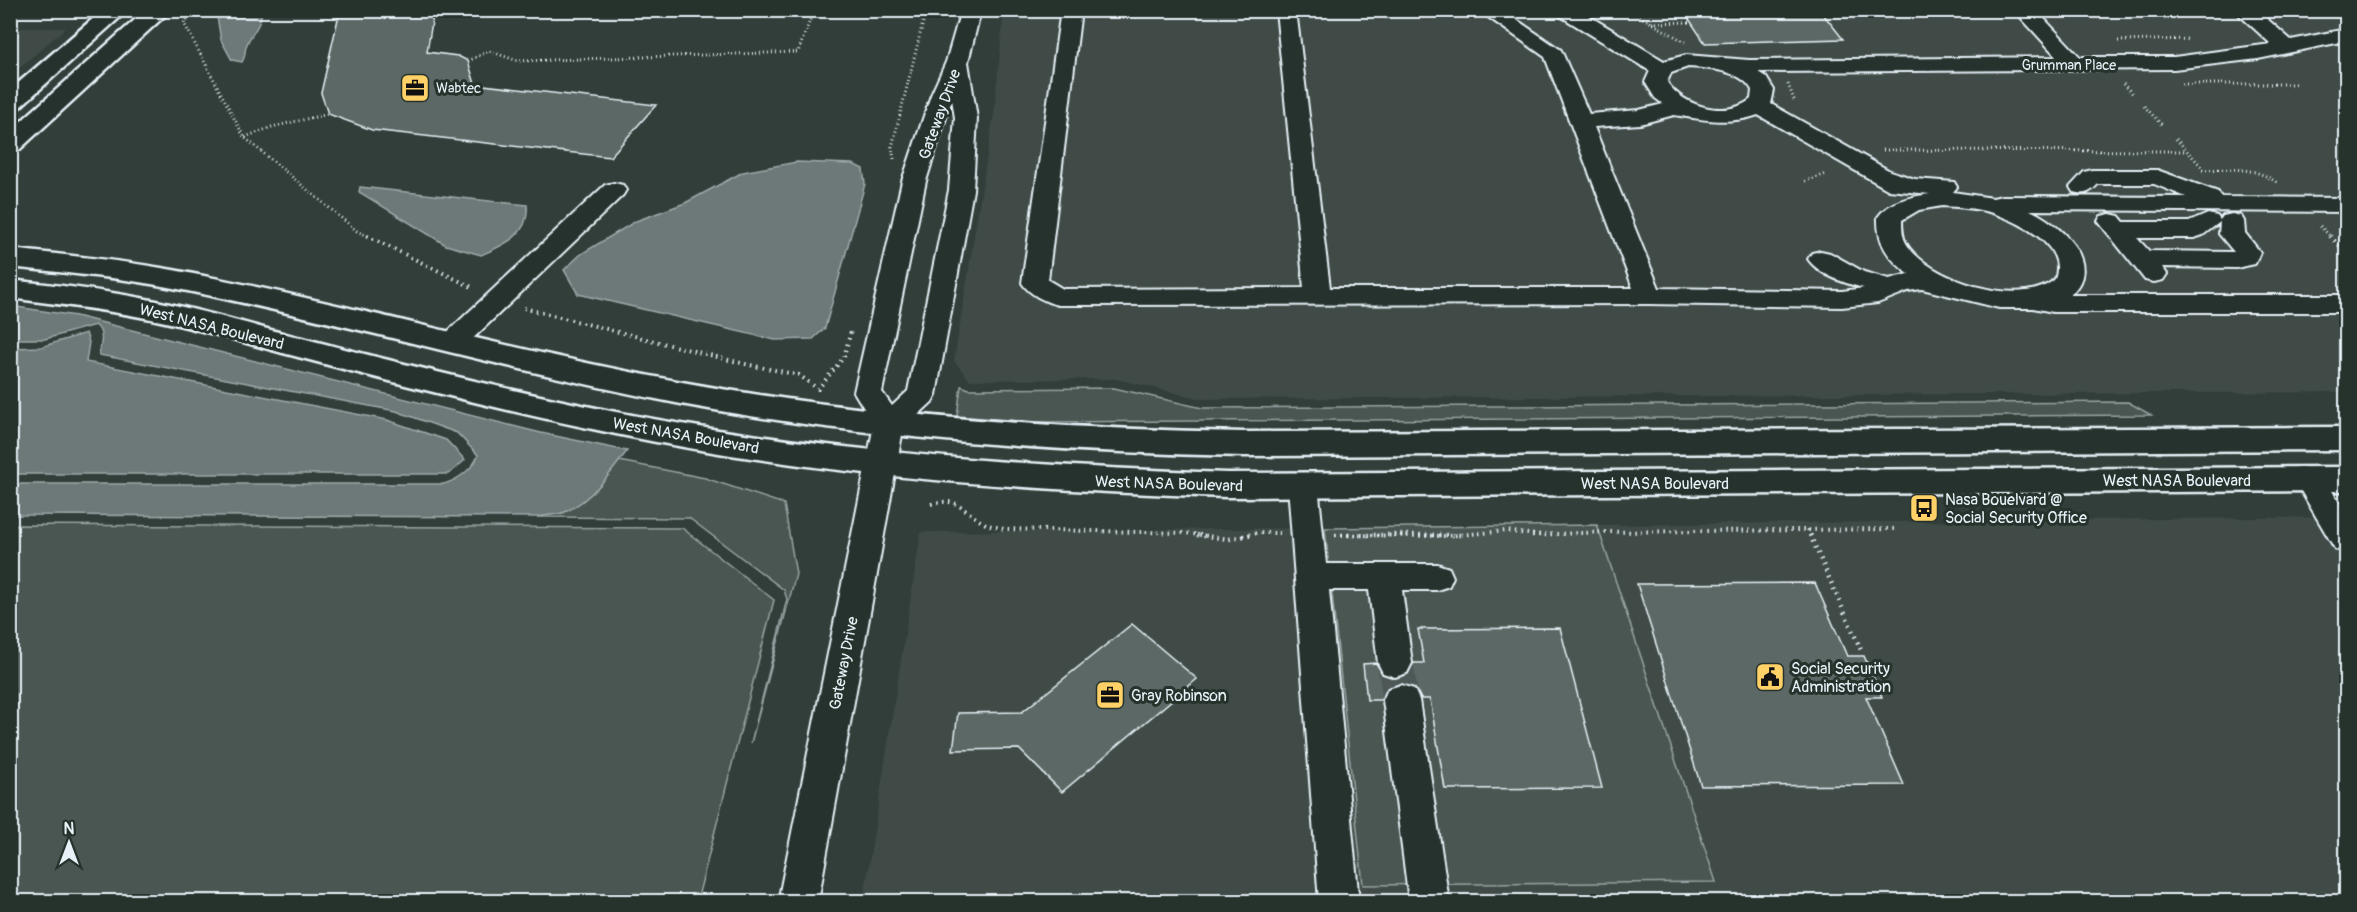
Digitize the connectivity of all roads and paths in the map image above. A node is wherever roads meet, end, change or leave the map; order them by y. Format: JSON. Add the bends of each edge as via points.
{"nodes":[{"id":1,"x":117,"y":10,"type":"edge"},
{"id":2,"x":160,"y":10,"type":"edge"},
{"id":3,"x":195,"y":10,"type":"edge"},
{"id":4,"x":814,"y":10,"type":"edge"},
{"id":5,"x":971,"y":10,"type":"edge"},
{"id":6,"x":1071,"y":10,"type":"edge"},
{"id":7,"x":1286,"y":10,"type":"edge"},
{"id":8,"x":1488,"y":10,"type":"edge"},
{"id":9,"x":1564,"y":10,"type":"edge"},
{"id":10,"x":1600,"y":10,"type":"edge"},
{"id":11,"x":2024,"y":10,"type":"edge"},
{"id":12,"x":2244,"y":10,"type":"edge"},
{"id":13,"x":1632,"y":12,"type":"dead end"},
{"id":14,"x":1684,"y":12,"type":"edge"},
{"id":15,"x":1691,"y":22,"type":"dead end"},
{"id":16,"x":1651,"y":23,"type":"dead end"},
{"id":17,"x":2346,"y":35,"type":"edge"},
{"id":18,"x":2193,"y":39,"type":"dead end"},
{"id":19,"x":2111,"y":41,"type":"dead end"},
{"id":20,"x":2286,"y":45,"type":"junction"},
{"id":21,"x":468,"y":61,"type":"dead end"},
{"id":22,"x":1686,"y":61,"type":"junction"},
{"id":23,"x":957,"y":62,"type":"junction"},
{"id":24,"x":1716,"y":63,"type":"junction"},
{"id":25,"x":2075,"y":64,"type":"junction"},
{"id":26,"x":1787,"y":72,"type":"junction"},
{"id":27,"x":1660,"y":79,"type":"junction"},
{"id":28,"x":2116,"y":84,"type":"dead end"},
{"id":29,"x":2123,"y":84,"type":"junction"},
{"id":30,"x":2135,"y":84,"type":"dead end"},
{"id":31,"x":2181,"y":84,"type":"dead end"},
{"id":32,"x":2298,"y":84,"type":"dead end"},
{"id":33,"x":2134,"y":95,"type":"dead end"},
{"id":34,"x":1761,"y":98,"type":"junction"},
{"id":35,"x":10,"y":103,"type":"edge"},
{"id":36,"x":1801,"y":105,"type":"dead end"},
{"id":37,"x":2144,"y":106,"type":"dead end"},
{"id":38,"x":1695,"y":111,"type":"junction"},
{"id":39,"x":328,"y":114,"type":"dead end"},
{"id":40,"x":1735,"y":114,"type":"junction"},
{"id":41,"x":1620,"y":119,"type":"junction"},
{"id":42,"x":1580,"y":121,"type":"junction"},
{"id":43,"x":2163,"y":126,"type":"dead end"},
{"id":44,"x":244,"y":137,"type":"junction"},
{"id":45,"x":2176,"y":139,"type":"dead end"},
{"id":46,"x":10,"y":145,"type":"edge"},
{"id":47,"x":1876,"y":150,"type":"dead end"},
{"id":48,"x":2187,"y":151,"type":"junction"},
{"id":49,"x":2205,"y":170,"type":"dead end"},
{"id":50,"x":1827,"y":174,"type":"dead end"},
{"id":51,"x":1878,"y":175,"type":"junction"},
{"id":52,"x":1805,"y":181,"type":"dead end"},
{"id":53,"x":614,"y":190,"type":"dead end"},
{"id":54,"x":1924,"y":200,"type":"junction"},
{"id":55,"x":1983,"y":203,"type":"junction"},
{"id":56,"x":2346,"y":204,"type":"edge"},
{"id":57,"x":1897,"y":211,"type":"junction"},
{"id":58,"x":2222,"y":215,"type":"junction"},
{"id":59,"x":2030,"y":221,"type":"junction"},
{"id":60,"x":2346,"y":221,"type":"edge"},
{"id":61,"x":2114,"y":225,"type":"junction"},
{"id":62,"x":2320,"y":225,"type":"dead end"},
{"id":63,"x":1895,"y":247,"type":"junction"},
{"id":64,"x":2346,"y":252,"type":"edge"},
{"id":65,"x":10,"y":258,"type":"edge"},
{"id":66,"x":2142,"y":259,"type":"junction"},
{"id":67,"x":1878,"y":283,"type":"junction"},
{"id":68,"x":1948,"y":286,"type":"junction"},
{"id":69,"x":2062,"y":287,"type":"junction"},
{"id":70,"x":475,"y":288,"type":"dead end"},
{"id":71,"x":2346,"y":288,"type":"edge"},
{"id":72,"x":10,"y":289,"type":"edge"},
{"id":73,"x":1649,"y":296,"type":"junction"},
{"id":74,"x":2173,"y":296,"type":"junction"},
{"id":75,"x":1318,"y":297,"type":"junction"},
{"id":76,"x":1834,"y":298,"type":"junction"},
{"id":77,"x":2028,"y":299,"type":"junction"},
{"id":78,"x":2346,"y":304,"type":"edge"},
{"id":79,"x":518,"y":307,"type":"dead end"},
{"id":80,"x":453,"y":342,"type":"junction"},
{"id":81,"x":818,"y":389,"type":"dead end"},
{"id":82,"x":889,"y":424,"type":"junction"},
{"id":83,"x":2346,"y":439,"type":"edge"},
{"id":84,"x":2112,"y":441,"type":"junction"},
{"id":85,"x":882,"y":465,"type":"junction"},
{"id":86,"x":2309,"y":479,"type":"junction"},
{"id":87,"x":2346,"y":479,"type":"edge"},
{"id":88,"x":2139,"y":480,"type":"junction"},
{"id":89,"x":1303,"y":485,"type":"junction"},
{"id":90,"x":931,"y":504,"type":"dead end"},
{"id":91,"x":1808,"y":529,"type":"junction"},
{"id":92,"x":1897,"y":529,"type":"dead end"},
{"id":93,"x":1306,"y":532,"type":"junction"},
{"id":94,"x":2346,"y":540,"type":"edge"},
{"id":95,"x":1437,"y":577,"type":"dead end"},
{"id":96,"x":1310,"y":578,"type":"junction"},
{"id":97,"x":1384,"y":578,"type":"junction"},
{"id":98,"x":1861,"y":650,"type":"dead end"},
{"id":99,"x":1395,"y":663,"type":"tunnel mouth"},
{"id":100,"x":1401,"y":700,"type":"tunnel mouth"},
{"id":101,"x":798,"y":902,"type":"edge"},
{"id":102,"x":1339,"y":902,"type":"edge"},
{"id":103,"x":1429,"y":902,"type":"edge"}],
"edges":[{"from":1,"to":35,"type":"main road"},
{"from":2,"to":46,"type":"main road"},
{"from":3,"to":44,"type":"path","via":[[184,23]]},
{"from":4,"to":21,"type":"path","via":[[798,52],[518,61],[489,51]]},
{"from":5,"to":23,"type":"street"},
{"from":6,"to":75,"type":"street","via":[[1035,283],[1058,297]]},
{"from":7,"to":75,"type":"street"},
{"from":8,"to":42,"type":"street","via":[[1554,54]]},
{"from":9,"to":27,"type":"street"},
{"from":10,"to":22,"type":"street"},
{"from":11,"to":25,"type":"street"},
{"from":12,"to":20,"type":"street"},
{"from":13,"to":14,"type":"path"},
{"from":15,"to":16,"type":"path"},
{"from":17,"to":20,"type":"street","name":"Grumman Place"},
{"from":18,"to":19,"type":"path"},
{"from":20,"to":25,"type":"street","name":"Grumman Place","via":[[2258,53],[2174,63]]},
{"from":22,"to":24,"type":"street"},
{"from":22,"to":27,"type":"street"},
{"from":23,"to":82,"type":"street","name":"Gateway Drive","via":[[914,181],[868,392]]},
{"from":23,"to":82,"type":"street","name":"Gateway Drive","via":[[966,118],[964,155],[943,286],[922,395]]},
{"from":24,"to":26,"type":"street","name":"Grumman Place"},
{"from":24,"to":34,"type":"street","via":[[1758,82]]},
{"from":25,"to":26,"type":"street","name":"Grumman Place"},
{"from":26,"to":34,"type":"street","name":"Grumman Place","via":[[1764,72]]},
{"from":26,"to":36,"type":"path","via":[[1795,102]]},
{"from":27,"to":38,"type":"street","via":[[1667,98]]},
{"from":27,"to":41,"type":"street","via":[[1658,100]]},
{"from":28,"to":29,"type":"path"},
{"from":29,"to":30,"type":"path"},
{"from":29,"to":33,"type":"path"},
{"from":31,"to":32,"type":"path"},
{"from":34,"to":40,"type":"street"},
{"from":34,"to":51,"type":"street"},
{"from":37,"to":43,"type":"path"},
{"from":38,"to":40,"type":"street"},
{"from":38,"to":41,"type":"street","via":[[1674,108]]},
{"from":39,"to":44,"type":"path"},
{"from":40,"to":57,"type":"street"},
{"from":41,"to":42,"type":"street"},
{"from":42,"to":73,"type":"street"},
{"from":44,"to":70,"type":"path","via":[[357,231]]},
{"from":45,"to":48,"type":"path"},
{"from":47,"to":48,"type":"path"},
{"from":48,"to":49,"type":"path"},
{"from":50,"to":52,"type":"path"},
{"from":51,"to":54,"type":"street"},
{"from":51,"to":58,"type":"street","via":[[1913,186],[2180,186]]},
{"from":53,"to":80,"type":"street"},
{"from":54,"to":55,"type":"street"},
{"from":54,"to":57,"type":"street"},
{"from":55,"to":58,"type":"street"},
{"from":55,"to":59,"type":"street"},
{"from":56,"to":58,"type":"street"},
{"from":57,"to":63,"type":"street","via":[[1890,217],[1890,236]]},
{"from":58,"to":60,"type":"street"},
{"from":58,"to":61,"type":"street","via":[[2194,230]]},
{"from":58,"to":66,"type":"street","via":[[2247,252],[2246,258]]},
{"from":59,"to":61,"type":"street"},
{"from":59,"to":69,"type":"street","via":[[2056,241],[2070,262],[2070,276]]},
{"from":61,"to":66,"type":"street"},
{"from":62,"to":64,"type":"path"},
{"from":63,"to":67,"type":"street","via":[[1900,263],[1895,274]]},
{"from":63,"to":68,"type":"street","via":[[1916,268]]},
{"from":65,"to":80,"type":"main road","via":[[169,278]]},
{"from":66,"to":74,"type":"street"},
{"from":67,"to":76,"type":"street"},
{"from":67,"to":76,"type":"street","via":[[1856,278],[1821,259]]},
{"from":68,"to":76,"type":"street","via":[[1922,281],[1902,283],[1878,295]]},
{"from":68,"to":77,"type":"street","via":[[1988,298]]},
{"from":69,"to":74,"type":"street"},
{"from":69,"to":77,"type":"street"},
{"from":71,"to":74,"type":"street"},
{"from":72,"to":85,"type":"main road","name":"West NASA Boulevard","via":[[165,312],[319,353],[616,423]]},
{"from":73,"to":75,"type":"street"},
{"from":73,"to":76,"type":"street"},
{"from":74,"to":77,"type":"street","via":[[2053,303]]},
{"from":74,"to":78,"type":"street"},
{"from":79,"to":81,"type":"path","via":[[799,375]]},
{"from":80,"to":82,"type":"main road","via":[[684,393]]},
{"from":82,"to":84,"type":"main road","via":[[1071,439],[1210,444]]},
{"from":82,"to":85,"type":"street","name":"Gateway Drive"},
{"from":83,"to":84,"type":"main road"},
{"from":84,"to":88,"type":"main road"},
{"from":85,"to":89,"type":"main road","name":"West NASA Boulevard","via":[[1105,481]]},
{"from":85,"to":101,"type":"street","name":"Gateway Drive"},
{"from":86,"to":87,"type":"main road","name":"West NASA Boulevard"},
{"from":86,"to":88,"type":"main road","name":"West NASA Boulevard"},
{"from":86,"to":94,"type":"street"},
{"from":88,"to":89,"type":"main road","name":"West NASA Boulevard"},
{"from":89,"to":93,"type":"street"},
{"from":90,"to":93,"type":"path","via":[[946,500],[956,503],[986,524],[1004,529],[1186,533],[1229,539],[1257,533]]},
{"from":91,"to":92,"type":"path"},
{"from":91,"to":93,"type":"path","via":[[1535,536],[1506,531],[1447,536]]},
{"from":91,"to":98,"type":"path"},
{"from":93,"to":96,"type":"street"},
{"from":95,"to":97,"type":"street"},
{"from":96,"to":97,"type":"street"},
{"from":96,"to":102,"type":"street"},
{"from":97,"to":99,"type":"street"},
{"from":100,"to":103,"type":"street"}]}
